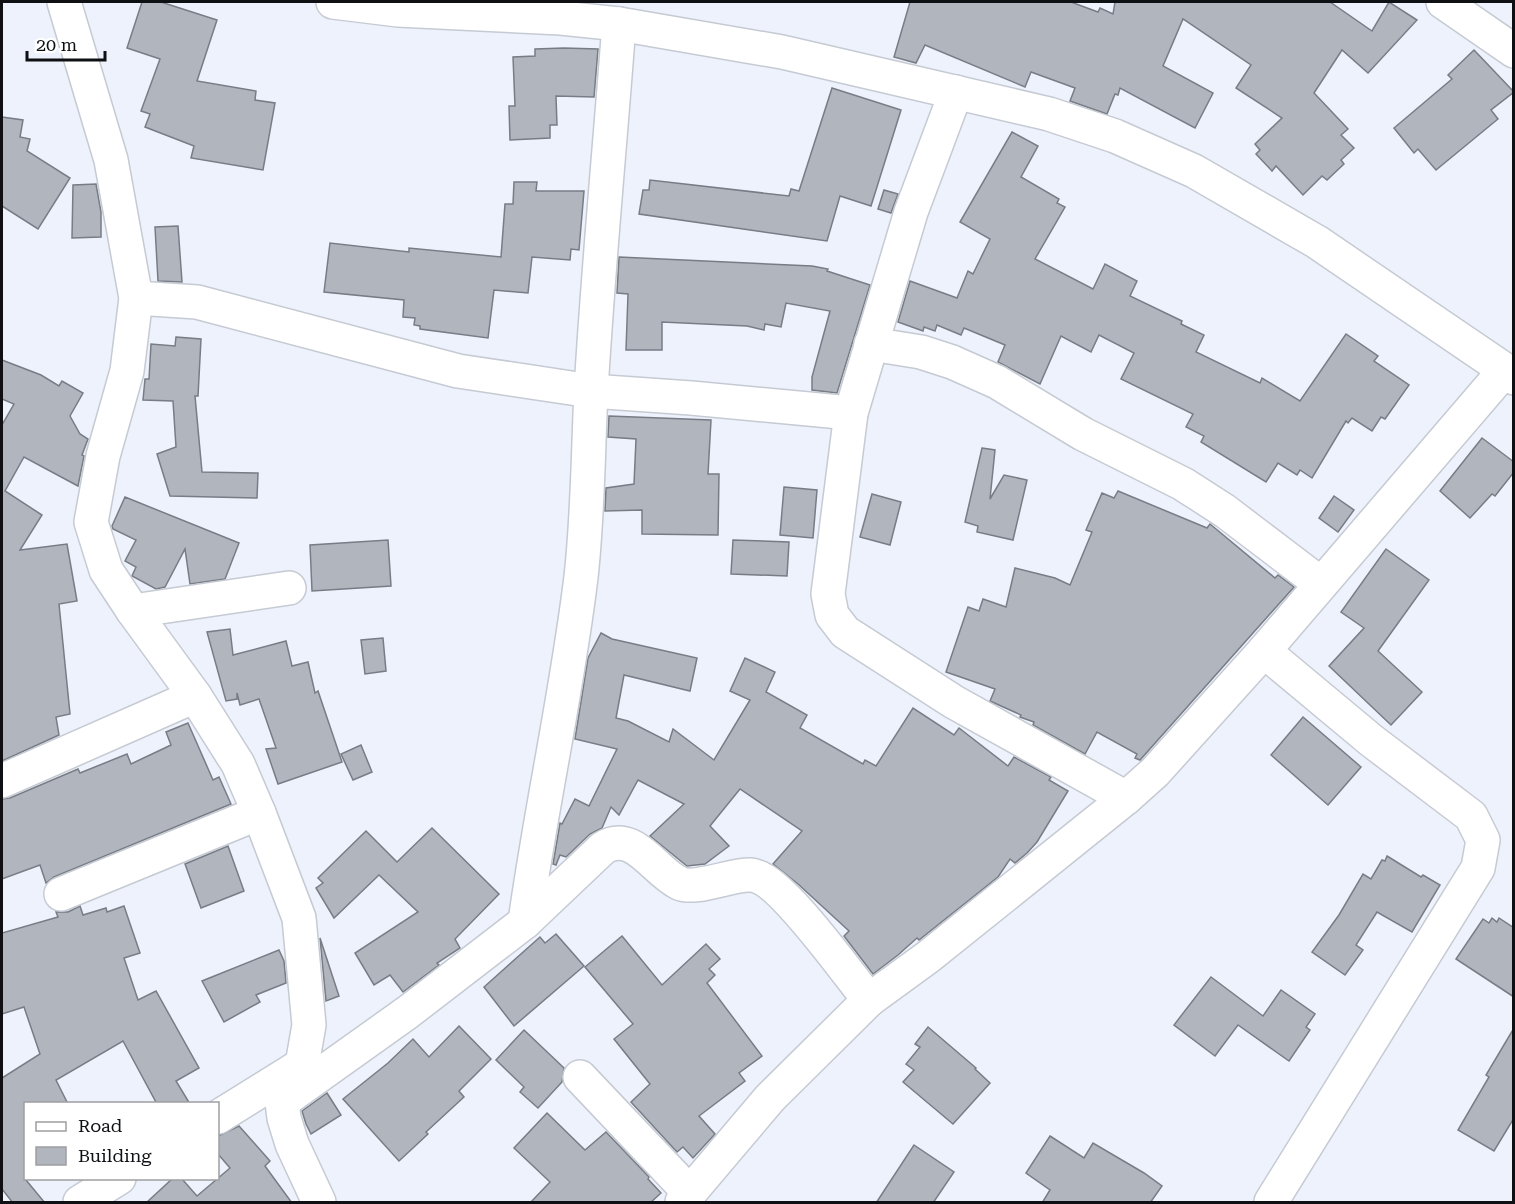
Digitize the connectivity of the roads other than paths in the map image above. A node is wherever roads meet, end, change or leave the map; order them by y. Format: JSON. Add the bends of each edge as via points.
{"nodes":[{"id":1,"x":64,"y":2,"type":"edge"},
{"id":2,"x":333,"y":2,"type":"edge"},
{"id":3,"x":1443,"y":2,"type":"edge"},
{"id":4,"x":619,"y":24,"type":"junction"},
{"id":5,"x":1514,"y":51,"type":"edge"},
{"id":6,"x":957,"y":92,"type":"junction"},
{"id":7,"x":136,"y":298,"type":"junction"},
{"id":8,"x":871,"y":344,"type":"junction"},
{"id":9,"x":1509,"y":374,"type":"edge"},
{"id":10,"x":591,"y":391,"type":"junction"},
{"id":11,"x":850,"y":413,"type":"junction"},
{"id":12,"x":1321,"y":584,"type":"junction"},
{"id":13,"x":289,"y":588,"type":"dead end"},
{"id":14,"x":133,"y":611,"type":"junction"},
{"id":15,"x":1263,"y":651,"type":"junction"},
{"id":16,"x":195,"y":696,"type":"junction"},
{"id":17,"x":2,"y":781,"type":"edge"},
{"id":18,"x":1126,"y":798,"type":"junction"},
{"id":19,"x":260,"y":813,"type":"junction"},
{"id":20,"x":61,"y":894,"type":"dead end"},
{"id":21,"x":525,"y":922,"type":"junction"},
{"id":22,"x":869,"y":1000,"type":"junction"},
{"id":23,"x":302,"y":1065,"type":"junction"},
{"id":24,"x":580,"y":1077,"type":"dead end"},
{"id":25,"x":282,"y":1102,"type":"junction"},
{"id":26,"x":219,"y":1116,"type":"edge"},
{"id":27,"x":117,"y":1180,"type":"edge"},
{"id":28,"x":686,"y":1198,"type":"edge"},
{"id":29,"x":80,"y":1203,"type":"edge"},
{"id":30,"x":320,"y":1203,"type":"edge"},
{"id":31,"x":1270,"y":1203,"type":"edge"}],
"edges":[{"from":1,"to":7,"type":"street","via":[[111,160]]},
{"from":2,"to":4,"type":"street"},
{"from":3,"to":5,"type":"street"},
{"from":4,"to":6,"type":"street","via":[[782,52]]},
{"from":4,"to":10,"type":"street"},
{"from":6,"to":8,"type":"street","via":[[911,213]]},
{"from":6,"to":9,"type":"street","via":[[1049,114],[1194,171],[1317,242]]},
{"from":7,"to":10,"type":"street","via":[[197,302],[458,372]]},
{"from":7,"to":14,"type":"street","via":[[127,371],[103,456],[92,522],[106,570]]},
{"from":8,"to":11,"type":"street"},
{"from":8,"to":12,"type":"street","via":[[952,362],[997,382],[1083,434],[1192,490]]},
{"from":9,"to":12,"type":"street"},
{"from":10,"to":11,"type":"street"},
{"from":10,"to":21,"type":"street","via":[[581,576]]},
{"from":11,"to":18,"type":"street","via":[[828,594],[832,615],[845,632],[954,702]]},
{"from":12,"to":15,"type":"street"},
{"from":13,"to":14,"type":"street"},
{"from":14,"to":16,"type":"street"},
{"from":15,"to":18,"type":"street","via":[[1155,772]]},
{"from":15,"to":31,"type":"street","via":[[1471,816],[1483,840],[1478,868]]},
{"from":16,"to":17,"type":"street"},
{"from":16,"to":19,"type":"street","via":[[238,764]]},
{"from":18,"to":22,"type":"street"},
{"from":19,"to":20,"type":"street"},
{"from":19,"to":23,"type":"street","via":[[299,918],[309,1025]]},
{"from":21,"to":22,"type":"street","via":[[603,848],[622,842],[685,885],[748,875],[770,883],[807,922]]},
{"from":21,"to":25,"type":"street"},
{"from":22,"to":28,"type":"street","via":[[770,1098]]},
{"from":23,"to":25,"type":"street"},
{"from":23,"to":26,"type":"street"},
{"from":24,"to":28,"type":"street"},
{"from":25,"to":30,"type":"street","via":[[292,1144]]},
{"from":27,"to":29,"type":"street"}]}
